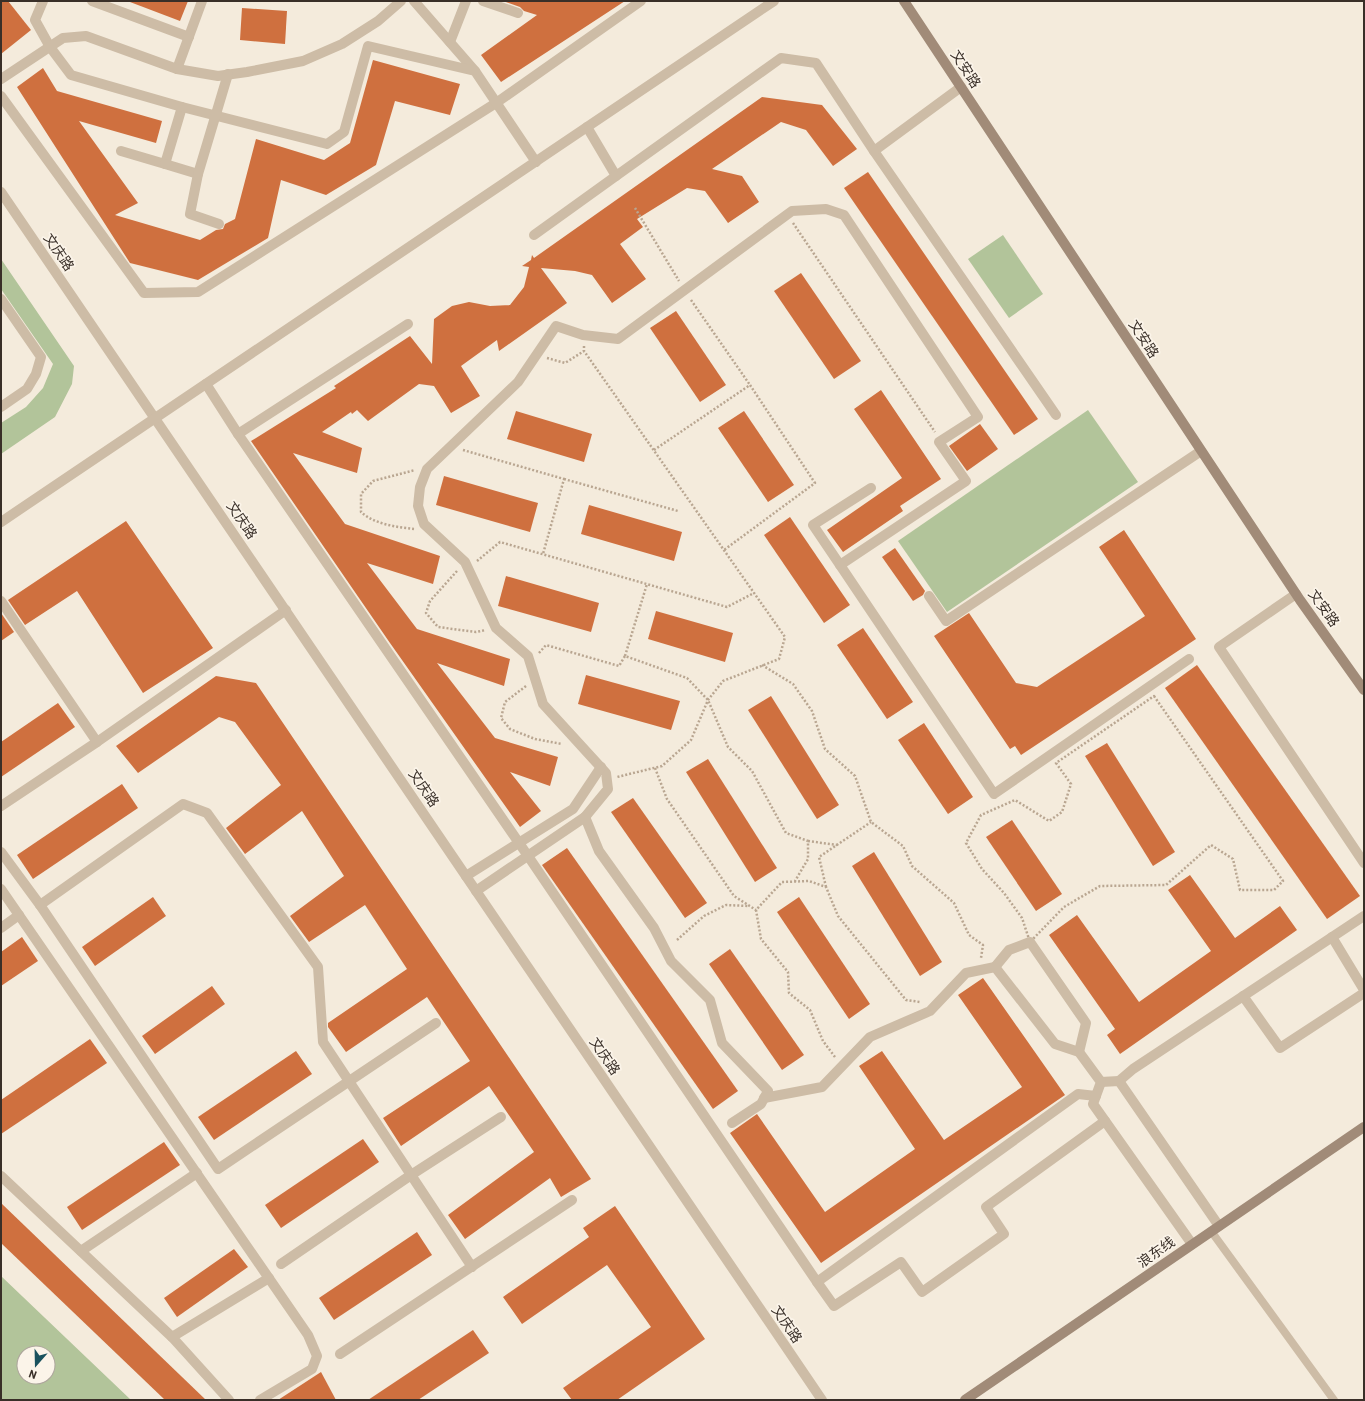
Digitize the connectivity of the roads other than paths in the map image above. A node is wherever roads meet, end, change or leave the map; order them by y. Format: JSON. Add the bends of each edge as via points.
{"nodes":[{"id":1,"x":43,"y":1,"type":"edge"},
{"id":2,"x":92,"y":1,"type":"edge"},
{"id":3,"x":202,"y":1,"type":"edge"},
{"id":4,"x":401,"y":1,"type":"edge"},
{"id":5,"x":414,"y":1,"type":"edge"},
{"id":6,"x":466,"y":1,"type":"edge"},
{"id":7,"x":483,"y":1,"type":"edge"},
{"id":8,"x":641,"y":1,"type":"edge"},
{"id":9,"x":774,"y":1,"type":"edge"},
{"id":10,"x":904,"y":1,"type":"edge"},
{"id":11,"x":518,"y":13,"type":"dead end"},
{"id":12,"x":189,"y":37,"type":"junction"},
{"id":13,"x":450,"y":42,"type":"junction"},
{"id":14,"x":50,"y":47,"type":"junction"},
{"id":15,"x":177,"y":69,"type":"junction"},
{"id":16,"x":476,"y":72,"type":"junction"},
{"id":17,"x":228,"y":74,"type":"junction"},
{"id":18,"x":1,"y":79,"type":"edge"},
{"id":19,"x":961,"y":87,"type":"junction"},
{"id":20,"x":1,"y":96,"type":"edge"},
{"id":21,"x":496,"y":103,"type":"junction"},
{"id":22,"x":182,"y":107,"type":"junction"},
{"id":23,"x":216,"y":115,"type":"junction"},
{"id":24,"x":587,"y":127,"type":"junction"},
{"id":25,"x":121,"y":151,"type":"dead end"},
{"id":26,"x":874,"y":151,"type":"junction"},
{"id":27,"x":536,"y":162,"type":"junction"},
{"id":28,"x":165,"y":164,"type":"junction"},
{"id":29,"x":198,"y":174,"type":"junction"},
{"id":30,"x":616,"y":176,"type":"junction"},
{"id":31,"x":1,"y":192,"type":"edge"},
{"id":32,"x":219,"y":224,"type":"dead end"},
{"id":33,"x":534,"y":236,"type":"dead end"},
{"id":34,"x":1,"y":300,"type":"edge"},
{"id":35,"x":408,"y":324,"type":"dead end"},
{"id":36,"x":206,"y":384,"type":"junction"},
{"id":37,"x":1,"y":407,"type":"edge"},
{"id":38,"x":1056,"y":416,"type":"dead end"},
{"id":39,"x":156,"y":418,"type":"junction"},
{"id":40,"x":238,"y":434,"type":"junction"},
{"id":41,"x":1201,"y":451,"type":"junction"},
{"id":42,"x":871,"y":488,"type":"dead end"},
{"id":43,"x":1,"y":522,"type":"edge"},
{"id":44,"x":840,"y":565,"type":"junction"},
{"id":45,"x":1296,"y":594,"type":"junction"},
{"id":46,"x":929,"y":596,"type":"dead end"},
{"id":47,"x":1,"y":600,"type":"edge"},
{"id":48,"x":286,"y":610,"type":"junction"},
{"id":49,"x":1189,"y":659,"type":"dead end"},
{"id":50,"x":1364,"y":690,"type":"edge"},
{"id":51,"x":97,"y":742,"type":"junction"},
{"id":52,"x":601,"y":767,"type":"junction"},
{"id":53,"x":1,"y":806,"type":"edge"},
{"id":54,"x":585,"y":817,"type":"junction"},
{"id":55,"x":519,"y":842,"type":"junction"},
{"id":56,"x":1,"y":852,"type":"edge"},
{"id":57,"x":528,"y":856,"type":"junction"},
{"id":58,"x":1364,"y":863,"type":"edge"},
{"id":59,"x":466,"y":876,"type":"junction"},
{"id":60,"x":1,"y":889,"type":"edge"},
{"id":61,"x":476,"y":891,"type":"junction"},
{"id":62,"x":40,"y":905,"type":"junction"},
{"id":63,"x":19,"y":915,"type":"junction"},
{"id":64,"x":1364,"y":916,"type":"edge"},
{"id":65,"x":1,"y":928,"type":"edge"},
{"id":66,"x":1332,"y":938,"type":"junction"},
{"id":67,"x":996,"y":967,"type":"junction"},
{"id":68,"x":1364,"y":992,"type":"edge"},
{"id":69,"x":1243,"y":996,"type":"junction"},
{"id":70,"x":436,"y":1023,"type":"dead end"},
{"id":71,"x":1079,"y":1052,"type":"junction"},
{"id":72,"x":349,"y":1081,"type":"junction"},
{"id":73,"x":1119,"y":1081,"type":"junction"},
{"id":74,"x":1101,"y":1082,"type":"junction"},
{"id":75,"x":1096,"y":1096,"type":"junction"},
{"id":76,"x":764,"y":1098,"type":"junction"},
{"id":77,"x":501,"y":1117,"type":"dead end"},
{"id":78,"x":1105,"y":1121,"type":"junction"},
{"id":79,"x":732,"y":1123,"type":"dead end"},
{"id":80,"x":1364,"y":1127,"type":"edge"},
{"id":81,"x":197,"y":1173,"type":"junction"},
{"id":82,"x":411,"y":1175,"type":"junction"},
{"id":83,"x":1,"y":1176,"type":"edge"},
{"id":84,"x":572,"y":1200,"type":"dead end"},
{"id":85,"x":1215,"y":1228,"type":"junction"},
{"id":86,"x":1192,"y":1244,"type":"junction"},
{"id":87,"x":81,"y":1251,"type":"junction"},
{"id":88,"x":281,"y":1264,"type":"dead end"},
{"id":89,"x":472,"y":1267,"type":"junction"},
{"id":90,"x":269,"y":1278,"type":"junction"},
{"id":91,"x":818,"y":1282,"type":"junction"},
{"id":92,"x":172,"y":1337,"type":"junction"},
{"id":93,"x":340,"y":1354,"type":"dead end"},
{"id":94,"x":229,"y":1400,"type":"edge"},
{"id":95,"x":260,"y":1400,"type":"edge"},
{"id":96,"x":822,"y":1400,"type":"edge"},
{"id":97,"x":965,"y":1400,"type":"edge"},
{"id":98,"x":1334,"y":1400,"type":"edge"}],
"edges":[{"from":1,"to":14,"type":"street","via":[[35,20]]},
{"from":2,"to":12,"type":"street"},
{"from":3,"to":12,"type":"street"},
{"from":4,"to":17,"type":"street","via":[[342,44],[303,61]]},
{"from":5,"to":13,"type":"street"},
{"from":6,"to":13,"type":"street"},
{"from":7,"to":11,"type":"street"},
{"from":8,"to":21,"type":"street"},
{"from":9,"to":24,"type":"street"},
{"from":10,"to":19,"type":"main road","name":"文安路"},
{"from":12,"to":15,"type":"street"},
{"from":13,"to":16,"type":"street"},
{"from":14,"to":15,"type":"street","via":[[63,38],[86,36]]},
{"from":14,"to":18,"type":"street"},
{"from":14,"to":22,"type":"street","via":[[71,75]]},
{"from":15,"to":17,"type":"street","via":[[218,76]]},
{"from":16,"to":21,"type":"street"},
{"from":16,"to":23,"type":"street","via":[[368,46],[344,132],[327,144]]},
{"from":17,"to":23,"type":"street"},
{"from":19,"to":26,"type":"street"},
{"from":19,"to":41,"type":"main road","name":"文安路"},
{"from":20,"to":21,"type":"street","via":[[144,293],[198,292]]},
{"from":21,"to":27,"type":"street"},
{"from":22,"to":23,"type":"street"},
{"from":22,"to":28,"type":"street"},
{"from":23,"to":29,"type":"street"},
{"from":24,"to":27,"type":"street"},
{"from":24,"to":30,"type":"street"},
{"from":25,"to":28,"type":"street"},
{"from":26,"to":30,"type":"street","via":[[816,62],[781,58]]},
{"from":26,"to":38,"type":"street"},
{"from":27,"to":36,"type":"street"},
{"from":28,"to":29,"type":"street"},
{"from":29,"to":32,"type":"street","via":[[190,214]]},
{"from":30,"to":33,"type":"street"},
{"from":31,"to":39,"type":"street","name":"文庆路"},
{"from":34,"to":37,"type":"street","via":[[41,357],[36,374],[27,389]]},
{"from":35,"to":40,"type":"street"},
{"from":36,"to":39,"type":"street"},
{"from":36,"to":40,"type":"street"},
{"from":39,"to":43,"type":"street"},
{"from":39,"to":48,"type":"street","name":"文庆路"},
{"from":40,"to":55,"type":"street"},
{"from":41,"to":45,"type":"main road","name":"文安路"},
{"from":41,"to":46,"type":"street","via":[[946,621]]},
{"from":42,"to":44,"type":"street","via":[[813,525]]},
{"from":44,"to":49,"type":"street","via":[[994,794]]},
{"from":44,"to":52,"type":"street","via":[[966,481],[939,442],[978,416],[844,215],[826,209],[792,212],[618,339],[583,335],[556,326],[518,382],[427,469],[420,487],[418,506],[424,524],[466,565],[496,628],[528,656],[543,704]]},
{"from":45,"to":50,"type":"main road","name":"文安路"},
{"from":45,"to":58,"type":"street","via":[[1219,647]]},
{"from":47,"to":51,"type":"street"},
{"from":48,"to":51,"type":"street"},
{"from":48,"to":59,"type":"street","name":"文庆路"},
{"from":51,"to":53,"type":"street"},
{"from":52,"to":54,"type":"street","via":[[606,773],[608,789]]},
{"from":52,"to":55,"type":"street","via":[[573,809]]},
{"from":54,"to":57,"type":"street"},
{"from":54,"to":76,"type":"street","via":[[599,851],[654,928],[671,960],[710,1000],[722,1043],[768,1091]]},
{"from":55,"to":57,"type":"street"},
{"from":55,"to":59,"type":"street"},
{"from":56,"to":62,"type":"street"},
{"from":57,"to":61,"type":"street"},
{"from":57,"to":91,"type":"street"},
{"from":59,"to":61,"type":"street","name":"文庆路"},
{"from":60,"to":63,"type":"street"},
{"from":61,"to":96,"type":"street","name":"文庆路"},
{"from":62,"to":72,"type":"street","via":[[218,1169]]},
{"from":62,"to":72,"type":"street","via":[[184,804],[207,813],[318,967],[323,1042]]},
{"from":63,"to":65,"type":"street"},
{"from":63,"to":81,"type":"street"},
{"from":64,"to":66,"type":"street"},
{"from":66,"to":68,"type":"street"},
{"from":66,"to":69,"type":"street"},
{"from":67,"to":71,"type":"street","via":[[1055,1044]]},
{"from":67,"to":71,"type":"street","via":[[1010,950],[1030,942],[1086,1023]]},
{"from":67,"to":76,"type":"street","via":[[966,973],[930,1011],[870,1037],[822,1088]]},
{"from":68,"to":69,"type":"street","via":[[1280,1048]]},
{"from":69,"to":73,"type":"street"},
{"from":70,"to":72,"type":"street"},
{"from":71,"to":74,"type":"street"},
{"from":72,"to":82,"type":"street"},
{"from":73,"to":74,"type":"street"},
{"from":73,"to":85,"type":"street"},
{"from":74,"to":75,"type":"street"},
{"from":75,"to":78,"type":"street","via":[[1093,1104]]},
{"from":75,"to":91,"type":"street","via":[[1078,1094]]},
{"from":76,"to":79,"type":"street","via":[[761,1104]]},
{"from":77,"to":82,"type":"street"},
{"from":78,"to":86,"type":"street"},
{"from":78,"to":91,"type":"street","via":[[986,1207],[1004,1234],[922,1292],[901,1262],[834,1306]]},
{"from":80,"to":85,"type":"main road","name":"浪东线"},
{"from":81,"to":87,"type":"street"},
{"from":81,"to":90,"type":"street"},
{"from":82,"to":88,"type":"street"},
{"from":82,"to":89,"type":"street"},
{"from":83,"to":87,"type":"street"},
{"from":84,"to":89,"type":"street"},
{"from":85,"to":86,"type":"main road","name":"浪东线"},
{"from":85,"to":98,"type":"lane"},
{"from":86,"to":97,"type":"main road","name":"浪东线"},
{"from":87,"to":92,"type":"street"},
{"from":89,"to":93,"type":"street"},
{"from":90,"to":92,"type":"street"},
{"from":90,"to":95,"type":"street","via":[[308,1335],[317,1356],[312,1368]]},
{"from":92,"to":94,"type":"street"}]}
